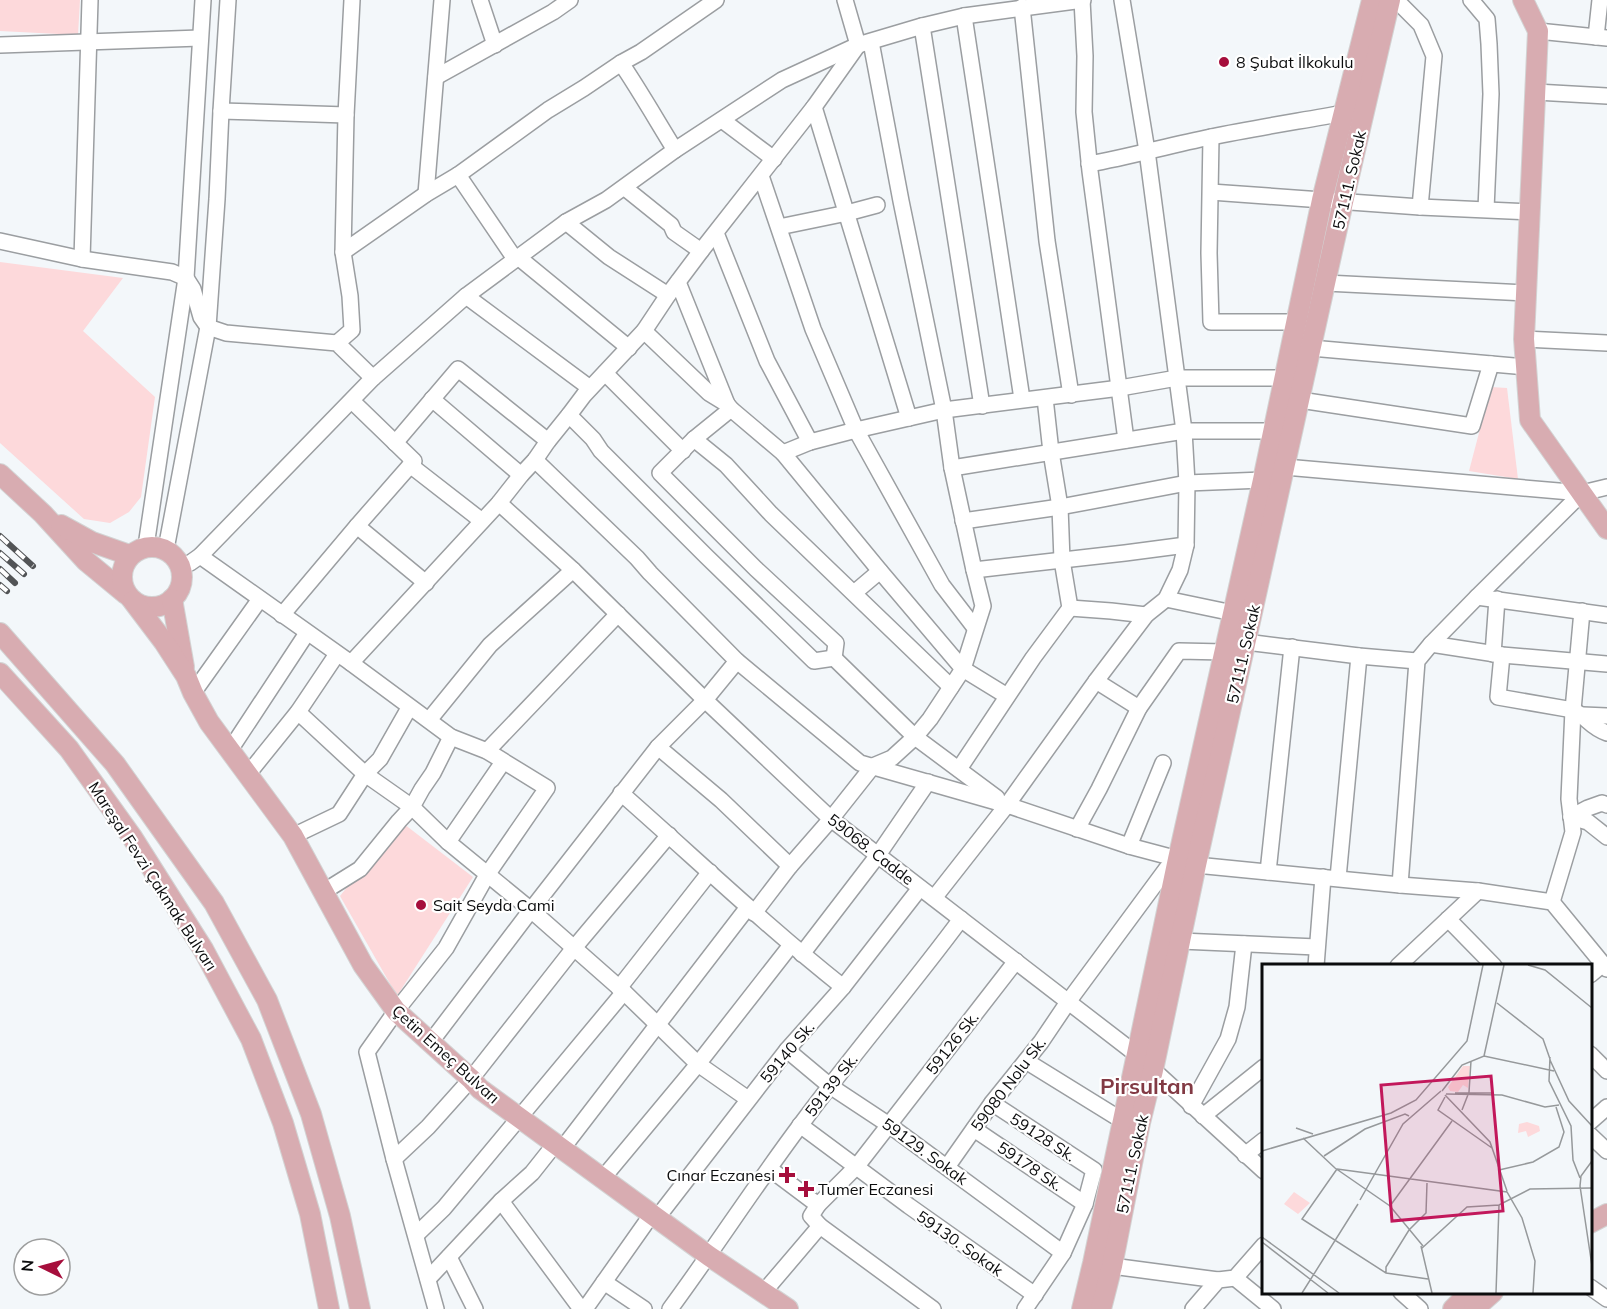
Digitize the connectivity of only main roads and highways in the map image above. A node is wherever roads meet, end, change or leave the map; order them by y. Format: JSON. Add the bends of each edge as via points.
{"nodes":[{"id":1,"x":1390,"y":0,"type":"edge"},
{"id":2,"x":1523,"y":0,"type":"edge"},
{"id":3,"x":1369,"y":2,"type":"edge"},
{"id":4,"x":0,"y":474,"type":"edge"},
{"id":5,"x":43,"y":514,"type":"junction"},
{"id":6,"x":1604,"y":520,"type":"edge"},
{"id":7,"x":147,"y":550,"type":"junction"},
{"id":8,"x":130,"y":598,"type":"junction"},
{"id":9,"x":172,"y":599,"type":"junction"},
{"id":10,"x":0,"y":633,"type":"edge"},
{"id":11,"x":0,"y":673,"type":"edge"},
{"id":12,"x":190,"y":684,"type":"junction"},
{"id":13,"x":1187,"y":862,"type":"junction"},
{"id":14,"x":1469,"y":1294,"type":"edge"},
{"id":15,"x":1492,"y":1294,"type":"edge"},
{"id":16,"x":329,"y":1309,"type":"edge"},
{"id":17,"x":360,"y":1309,"type":"edge"},
{"id":18,"x":788,"y":1309,"type":"edge"},
{"id":19,"x":1082,"y":1309,"type":"edge"},
{"id":20,"x":1101,"y":1309,"type":"edge"},
{"id":21,"x":1453,"y":1309,"type":"edge"},
{"id":22,"x":1473,"y":1309,"type":"edge"}],
"edges":[{"from":1,"to":13,"type":"main road","name":"57111. Sokak","via":[[1246,642]]},
{"from":2,"to":6,"type":"main road","via":[[1538,31],[1524,339],[1530,420]]},
{"from":3,"to":13,"type":"main road","via":[[1224,652]]},
{"from":4,"to":5,"type":"main road","name":"Çetin Emeç Bulvarı"},
{"from":5,"to":7,"type":"main road","name":"Çetin Emeç Bulvarı","via":[[92,542]]},
{"from":5,"to":8,"type":"main road","name":"Çetin Emeç Bulvarı","via":[[86,561]]},
{"from":7,"to":8,"type":"main road","via":[[124,564],[122,584]]},
{"from":7,"to":9,"type":"main road","via":[[174,556],[180,566],[182,584]]},
{"from":8,"to":9,"type":"main road","via":[[153,607]]},
{"from":8,"to":12,"type":"main road","name":"Çetin Emeç Bulvarı"},
{"from":9,"to":12,"type":"main road","name":"Çetin Emeç Bulvarı"},
{"from":10,"to":17,"type":"main road","name":"Mareşal Fevzi Çakmak Bulvarı","via":[[115,764],[214,903],[267,1000],[311,1114],[340,1216]]},
{"from":11,"to":16,"type":"main road","name":"Mareşal Fevzi Çakmak Bulvarı","via":[[69,749],[132,837],[203,949],[251,1039],[283,1123],[310,1214]]},
{"from":12,"to":18,"type":"main road","name":"Çetin Emeç Bulvarı","via":[[209,722],[293,836],[363,965],[396,1011],[480,1089]]},
{"from":13,"to":19,"type":"main road","via":[[1136,1054]]},
{"from":13,"to":20,"type":"main road","name":"57111. Sokak","via":[[1180,941]]},
{"from":14,"to":21,"type":"main road"},
{"from":15,"to":22,"type":"main road"}]}
